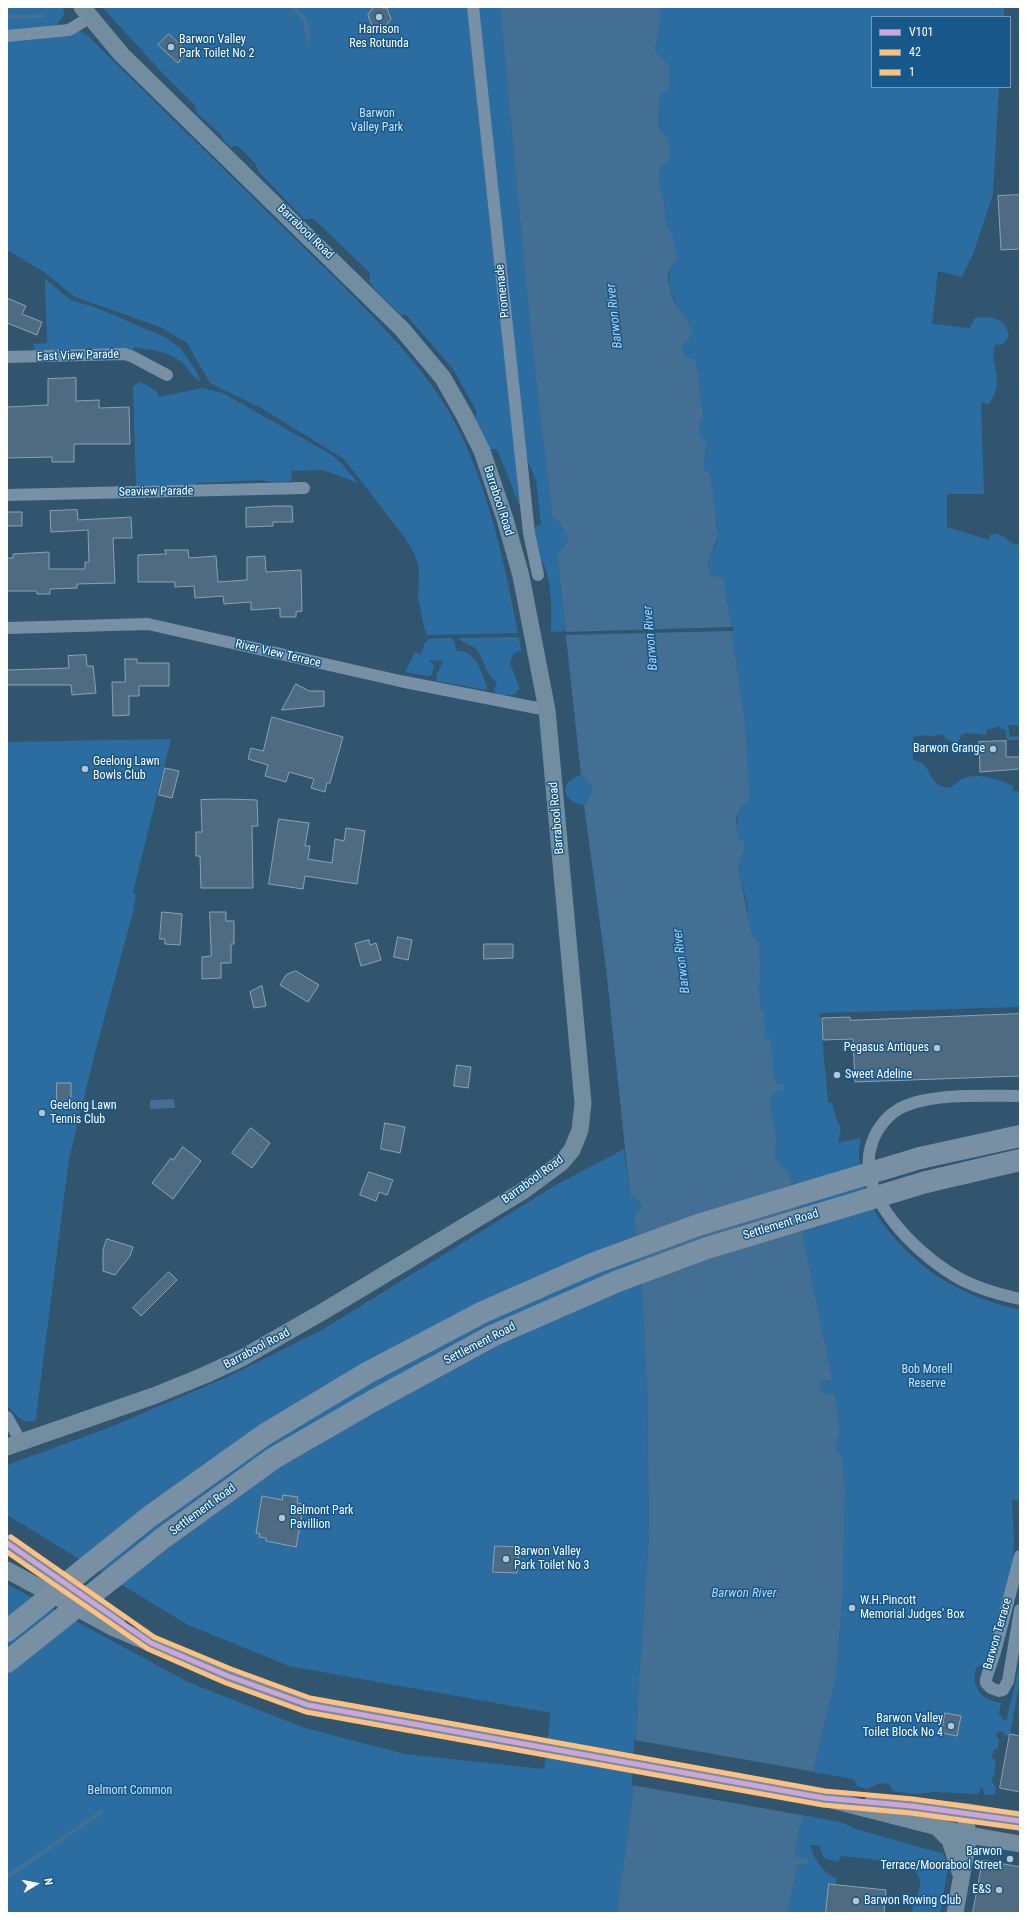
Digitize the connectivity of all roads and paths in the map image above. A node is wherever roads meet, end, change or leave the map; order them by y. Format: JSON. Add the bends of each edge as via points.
{"nodes":[{"id":1,"x":473,"y":7,"type":"edge"},
{"id":2,"x":86,"y":12,"type":"edge"},
{"id":3,"x":7,"y":36,"type":"edge"},
{"id":4,"x":7,"y":358,"type":"edge"},
{"id":5,"x":167,"y":375,"type":"dead end"},
{"id":6,"x":304,"y":488,"type":"dead end"},
{"id":7,"x":7,"y":495,"type":"edge"},
{"id":8,"x":538,"y":575,"type":"dead end"},
{"id":9,"x":7,"y":628,"type":"edge"},
{"id":10,"x":547,"y":710,"type":"junction"},
{"id":11,"x":1020,"y":1096,"type":"edge"},
{"id":12,"x":1020,"y":1136,"type":"edge"},
{"id":13,"x":1020,"y":1160,"type":"edge"},
{"id":14,"x":1020,"y":1299,"type":"edge"},
{"id":15,"x":7,"y":1417,"type":"edge"},
{"id":16,"x":14,"y":1445,"type":"edge"},
{"id":17,"x":7,"y":1543,"type":"edge"},
{"id":18,"x":1020,"y":1556,"type":"edge"},
{"id":19,"x":7,"y":1570,"type":"edge"},
{"id":20,"x":1020,"y":1610,"type":"edge"},
{"id":21,"x":7,"y":1630,"type":"edge"},
{"id":22,"x":151,"y":1643,"type":"junction"},
{"id":23,"x":7,"y":1662,"type":"edge"},
{"id":24,"x":824,"y":1798,"type":"junction"},
{"id":25,"x":912,"y":1806,"type":"junction"},
{"id":26,"x":1020,"y":1821,"type":"edge"},
{"id":27,"x":936,"y":1827,"type":"junction"},
{"id":28,"x":969,"y":1835,"type":"junction"},
{"id":29,"x":1020,"y":1844,"type":"edge"},
{"id":30,"x":962,"y":1878,"type":"junction"},
{"id":31,"x":955,"y":1913,"type":"edge"}],
"edges":[{"from":1,"to":8,"type":"street","name":"Promenade","via":[[528,525]]},
{"from":2,"to":3,"type":"street","via":[[69,30]]},
{"from":2,"to":10,"type":"street","name":"Barrabool Road","via":[[122,55],[402,329],[442,378],[482,451],[505,519],[520,576]]},
{"from":4,"to":5,"type":"street","name":"East View Parade","via":[[125,354]]},
{"from":6,"to":7,"type":"street","name":"Seaview Parade"},
{"from":9,"to":10,"type":"street","name":"River View Terrace","via":[[148,624],[400,681]]},
{"from":10,"to":16,"type":"street","name":"Barrabool Road","via":[[583,1103],[580,1130],[572,1150],[561,1163],[523,1191],[242,1358],[180,1386]]},
{"from":11,"to":14,"type":"street","via":[[932,1099],[906,1105],[891,1114],[878,1129],[868,1158],[870,1176],[880,1199],[894,1223],[911,1242],[941,1267],[966,1282],[987,1291]]},
{"from":12,"to":21,"type":"highway","name":"Settlement Road","bridge":true,"via":[[920,1158],[698,1225],[592,1264],[483,1312],[367,1373],[264,1435],[149,1517]]},
{"from":13,"to":23,"type":"highway","name":"Settlement Road","bridge":true,"via":[[926,1182],[707,1248],[618,1281],[492,1336],[274,1458],[163,1538]]},
{"from":15,"to":16,"type":"street"},
{"from":17,"to":22,"type":"street"},
{"from":18,"to":20,"type":"street","name":"Barwon Terrace","via":[[986,1679],[987,1684],[993,1689],[1003,1690],[1008,1681]]},
{"from":19,"to":22,"type":"street","via":[[114,1628]]},
{"from":22,"to":24,"type":"street","via":[[228,1676],[308,1705]]},
{"from":24,"to":25,"type":"street"},
{"from":24,"to":27,"type":"street"},
{"from":25,"to":26,"type":"street"},
{"from":25,"to":28,"type":"street","via":[[961,1821],[968,1827]]},
{"from":27,"to":28,"type":"street"},
{"from":27,"to":30,"type":"street","via":[[950,1840]]},
{"from":28,"to":29,"type":"street"},
{"from":28,"to":30,"type":"street"},
{"from":30,"to":31,"type":"street"}]}
